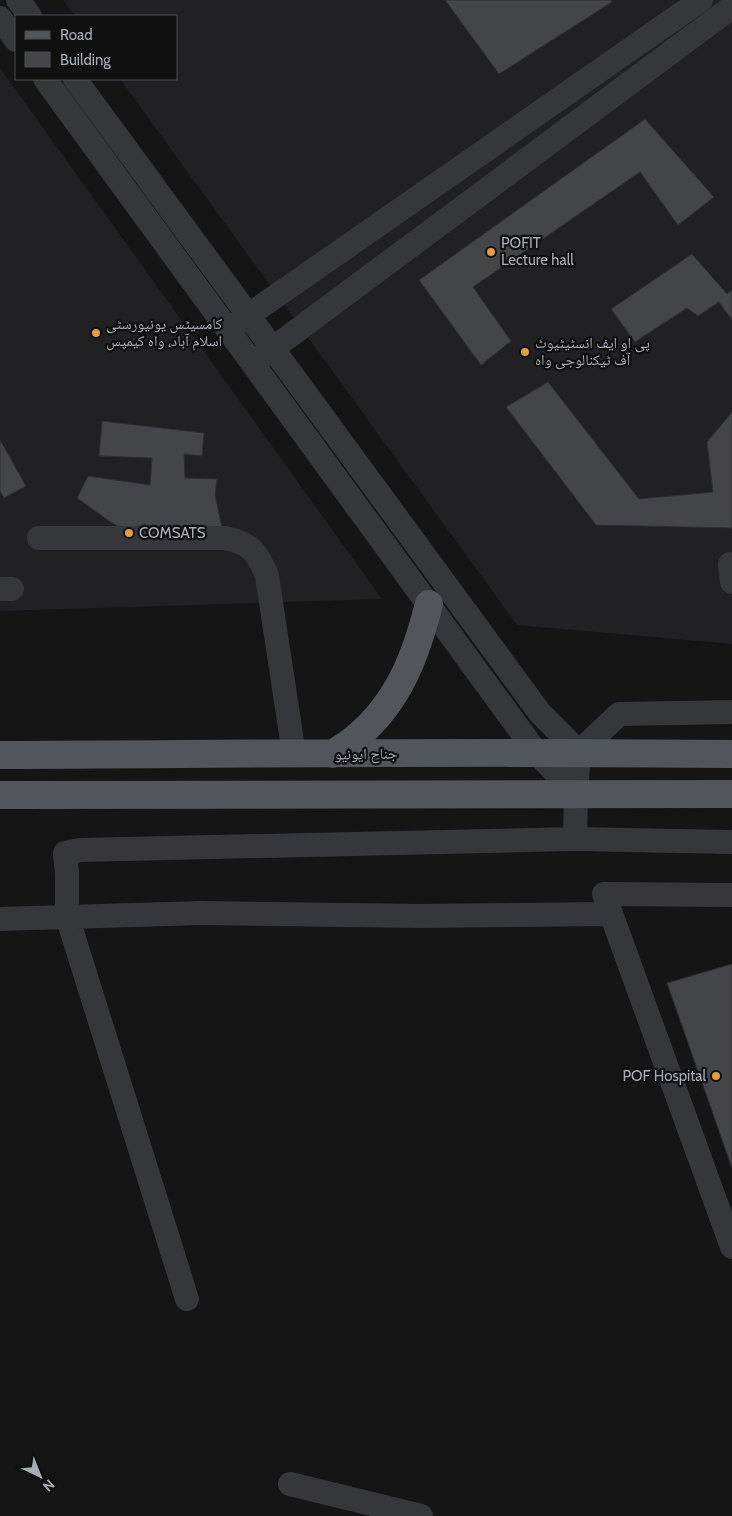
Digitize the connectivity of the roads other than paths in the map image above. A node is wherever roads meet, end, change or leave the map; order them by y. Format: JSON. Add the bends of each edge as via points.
{"nodes":[{"id":1,"x":18,"y":0,"type":"edge"},
{"id":2,"x":701,"y":0,"type":"edge"},
{"id":3,"x":732,"y":6,"type":"edge"},
{"id":4,"x":29,"y":15,"type":"edge"},
{"id":5,"x":0,"y":18,"type":"edge"},
{"id":6,"x":15,"y":39,"type":"edge"},
{"id":7,"x":46,"y":80,"type":"edge"},
{"id":8,"x":77,"y":80,"type":"edge"},
{"id":9,"x":248,"y":315,"type":"junction"},
{"id":10,"x":229,"y":330,"type":"junction"},
{"id":11,"x":273,"y":348,"type":"junction"},
{"id":12,"x":254,"y":363,"type":"junction"},
{"id":13,"x":39,"y":538,"type":"dead end"},
{"id":14,"x":439,"y":596,"type":"junction"},
{"id":15,"x":732,"y":712,"type":"edge"},
{"id":16,"x":536,"y":752,"type":"junction"},
{"id":17,"x":579,"y":752,"type":"junction"},
{"id":18,"x":294,"y":754,"type":"junction"},
{"id":19,"x":333,"y":754,"type":"junction"},
{"id":20,"x":732,"y":754,"type":"edge"},
{"id":21,"x":0,"y":755,"type":"edge"},
{"id":22,"x":576,"y":794,"type":"junction"},
{"id":23,"x":732,"y":794,"type":"edge"},
{"id":24,"x":0,"y":795,"type":"edge"},
{"id":25,"x":575,"y":840,"type":"junction"},
{"id":26,"x":732,"y":842,"type":"edge"},
{"id":27,"x":732,"y":895,"type":"edge"},
{"id":28,"x":611,"y":914,"type":"junction"},
{"id":29,"x":67,"y":916,"type":"junction"},
{"id":30,"x":0,"y":919,"type":"edge"},
{"id":31,"x":732,"y":1247,"type":"edge"},
{"id":32,"x":187,"y":1299,"type":"dead end"},
{"id":33,"x":290,"y":1484,"type":"dead end"},
{"id":34,"x":421,"y":1516,"type":"edge"}],
"edges":[{"from":1,"to":4,"type":"street"},
{"from":2,"to":9,"type":"street"},
{"from":3,"to":11,"type":"street"},
{"from":5,"to":6,"type":"street"},
{"from":7,"to":10,"type":"street"},
{"from":8,"to":9,"type":"street"},
{"from":9,"to":10,"type":"street"},
{"from":9,"to":11,"type":"street"},
{"from":10,"to":12,"type":"street"},
{"from":11,"to":12,"type":"street"},
{"from":11,"to":14,"type":"street"},
{"from":12,"to":14,"type":"street"},
{"from":13,"to":18,"type":"street","via":[[225,538],[250,547],[267,576]]},
{"from":14,"to":16,"type":"street"},
{"from":14,"to":17,"type":"street","via":[[540,714]]},
{"from":14,"to":19,"type":"main road","via":[[408,670],[388,705],[358,736]]},
{"from":15,"to":17,"type":"street","via":[[619,714]]},
{"from":16,"to":17,"type":"main road","name":"جناح ایونیو"},
{"from":16,"to":19,"type":"main road","name":"جناح ایونیو"},
{"from":16,"to":22,"type":"street"},
{"from":17,"to":20,"type":"main road","name":"جناح ایونیو"},
{"from":17,"to":22,"type":"street"},
{"from":18,"to":19,"type":"main road","name":"جناح ایونیو"},
{"from":18,"to":21,"type":"main road","name":"جناح ایونیو"},
{"from":22,"to":23,"type":"main road"},
{"from":22,"to":24,"type":"main road"},
{"from":22,"to":25,"type":"street"},
{"from":25,"to":26,"type":"street"},
{"from":25,"to":29,"type":"street","via":[[65,852]]},
{"from":27,"to":28,"type":"street","via":[[604,894]]},
{"from":28,"to":29,"type":"street","via":[[192,913]]},
{"from":28,"to":31,"type":"street"},
{"from":29,"to":30,"type":"street"},
{"from":29,"to":32,"type":"street"},
{"from":33,"to":34,"type":"street"}]}
